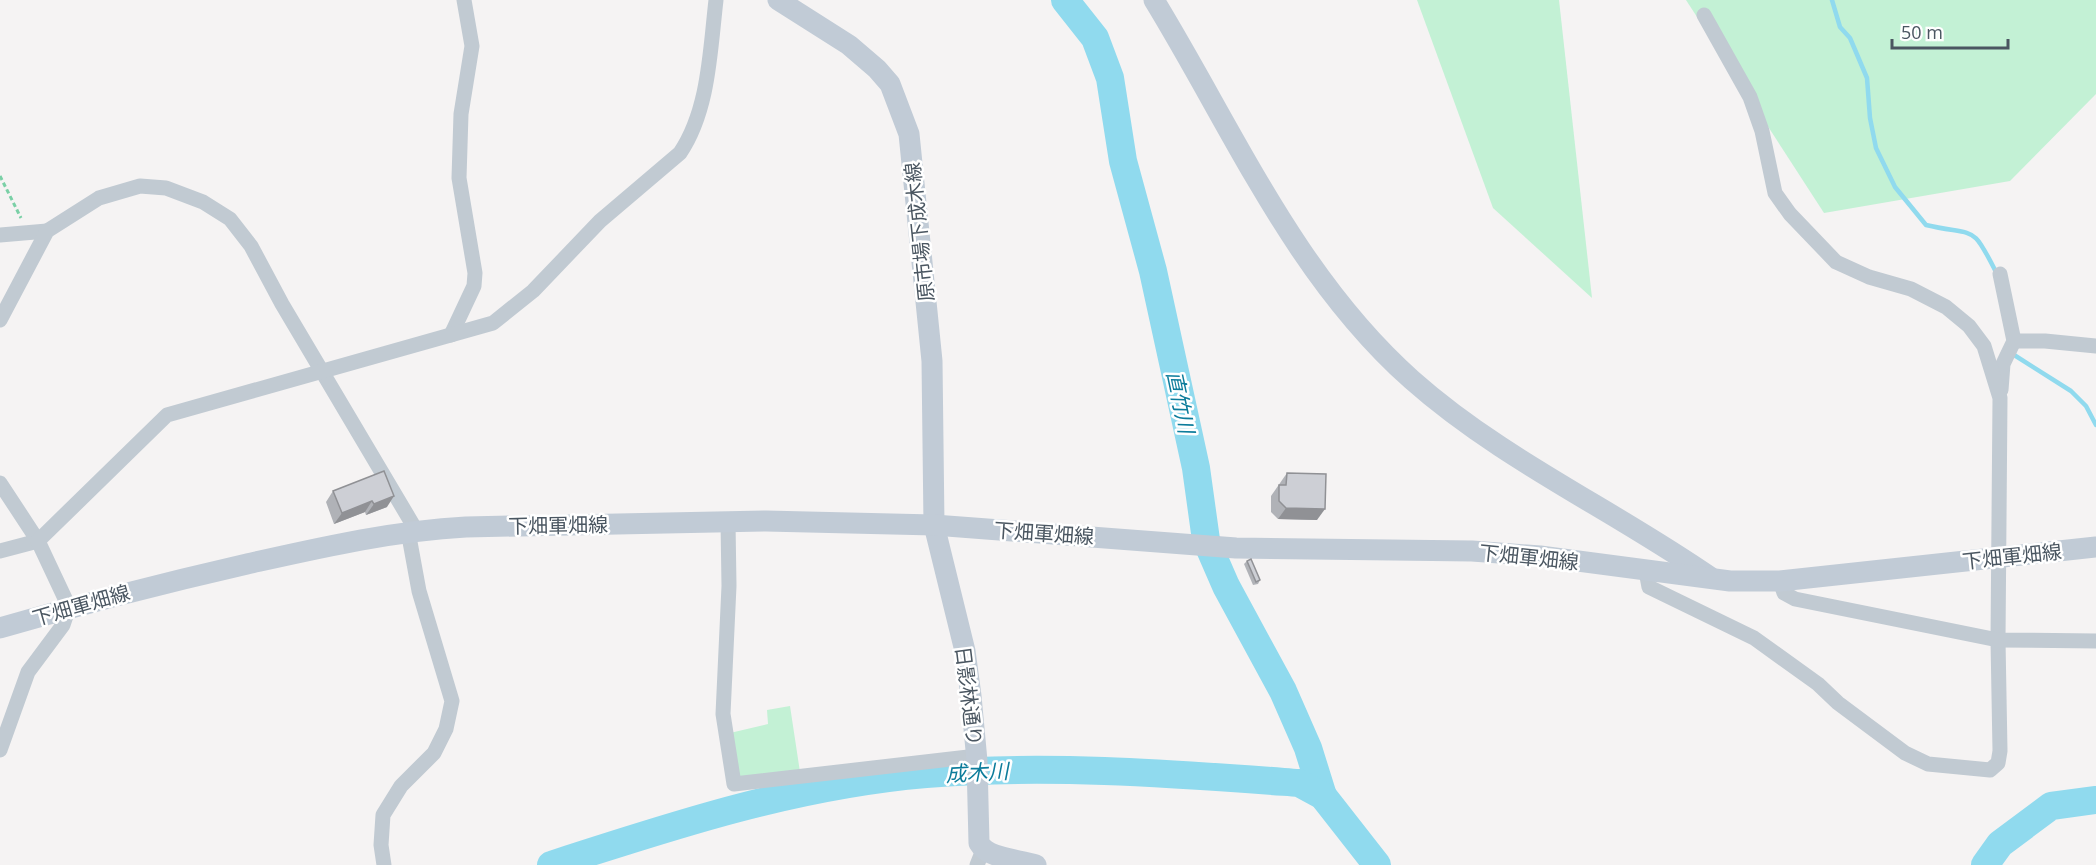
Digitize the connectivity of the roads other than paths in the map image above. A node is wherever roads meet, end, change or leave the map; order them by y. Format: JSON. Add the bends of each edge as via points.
{"nodes":[{"id":1,"x":464,"y":0,"type":"edge"},
{"id":2,"x":716,"y":0,"type":"edge"},
{"id":3,"x":778,"y":0,"type":"edge"},
{"id":4,"x":1154,"y":0,"type":"edge"},
{"id":5,"x":1704,"y":15,"type":"dead end"},
{"id":6,"x":47,"y":231,"type":"junction"},
{"id":7,"x":0,"y":235,"type":"edge"},
{"id":8,"x":2000,"y":274,"type":"dead end"},
{"id":9,"x":0,"y":320,"type":"edge"},
{"id":10,"x":452,"y":335,"type":"junction"},
{"id":11,"x":2014,"y":341,"type":"junction"},
{"id":12,"x":2096,"y":346,"type":"edge"},
{"id":13,"x":322,"y":371,"type":"junction"},
{"id":14,"x":2000,"y":398,"type":"junction"},
{"id":15,"x":0,"y":483,"type":"edge"},
{"id":16,"x":728,"y":522,"type":"junction"},
{"id":17,"x":934,"y":525,"type":"junction"},
{"id":18,"x":412,"y":531,"type":"junction"},
{"id":19,"x":38,"y":541,"type":"junction"},
{"id":20,"x":2096,"y":547,"type":"edge"},
{"id":21,"x":0,"y":551,"type":"edge"},
{"id":22,"x":2001,"y":558,"type":"junction"},
{"id":23,"x":1646,"y":571,"type":"junction"},
{"id":24,"x":1713,"y":579,"type":"junction"},
{"id":25,"x":1780,"y":581,"type":"junction"},
{"id":26,"x":69,"y":607,"type":"junction"},
{"id":27,"x":0,"y":628,"type":"edge"},
{"id":28,"x":1998,"y":639,"type":"junction"},
{"id":29,"x":2096,"y":641,"type":"edge"},
{"id":30,"x":0,"y":750,"type":"edge"},
{"id":31,"x":977,"y":758,"type":"junction"},
{"id":32,"x":980,"y":858,"type":"edge"},
{"id":33,"x":384,"y":865,"type":"edge"},
{"id":34,"x":1035,"y":865,"type":"edge"}],
"edges":[{"from":1,"to":10,"type":"street","via":[[472,46],[461,114],[459,178],[475,273],[474,286]]},
{"from":2,"to":10,"type":"street","via":[[697,118],[680,153],[600,221],[533,291],[493,323]]},
{"from":3,"to":17,"type":"main road","name":"原市場下成木線","via":[[849,45],[877,69],[890,84],[909,134],[932,361]]},
{"from":4,"to":24,"type":"main road","via":[[1279,219],[1352,319],[1411,379],[1470,427]]},
{"from":5,"to":14,"type":"street","via":[[1750,97],[1762,131],[1775,193],[1790,214],[1836,262],[1947,306],[1984,346]]},
{"from":6,"to":7,"type":"street"},
{"from":6,"to":9,"type":"street"},
{"from":6,"to":13,"type":"street","via":[[99,198],[140,186],[166,188],[203,202],[230,219],[251,246]]},
{"from":8,"to":11,"type":"street"},
{"from":10,"to":13,"type":"street"},
{"from":11,"to":12,"type":"street"},
{"from":11,"to":14,"type":"street","via":[[2004,363]]},
{"from":13,"to":18,"type":"street"},
{"from":13,"to":19,"type":"street","via":[[167,415]]},
{"from":14,"to":22,"type":"street"},
{"from":15,"to":19,"type":"street"},
{"from":16,"to":17,"type":"main road","name":"下畑軍畑線"},
{"from":16,"to":18,"type":"main road","name":"下畑軍畑線"},
{"from":16,"to":31,"type":"street","via":[[723,714],[734,783]]},
{"from":17,"to":23,"type":"main road","name":"下畑軍畑線","via":[[1236,548],[1472,551]]},
{"from":17,"to":31,"type":"main road","name":"日影林通り","via":[[965,651]]},
{"from":18,"to":26,"type":"main road","name":"下畑軍畑線","via":[[295,553]]},
{"from":18,"to":33,"type":"street","via":[[419,591],[452,701],[446,729],[434,753],[401,786],[384,815]]},
{"from":19,"to":21,"type":"street"},
{"from":19,"to":26,"type":"street"},
{"from":20,"to":22,"type":"main road","name":"下畑軍畑線"},
{"from":22,"to":25,"type":"main road","name":"下畑軍畑線"},
{"from":22,"to":28,"type":"street"},
{"from":23,"to":24,"type":"main road","name":"下畑軍畑線"},
{"from":23,"to":28,"type":"street","via":[[1649,587],[1754,638],[1905,753],[1928,764],[1990,770],[1998,763]]},
{"from":24,"to":25,"type":"main road","name":"下畑軍畑線"},
{"from":25,"to":28,"type":"street","via":[[1784,593],[1795,599]]},
{"from":26,"to":27,"type":"main road","name":"下畑軍畑線"},
{"from":26,"to":30,"type":"street","via":[[63,625],[28,672]]},
{"from":28,"to":29,"type":"street"},
{"from":31,"to":32,"type":"main road","name":"日影林通り"},
{"from":32,"to":34,"type":"main road","name":"日影林通り"}]}
